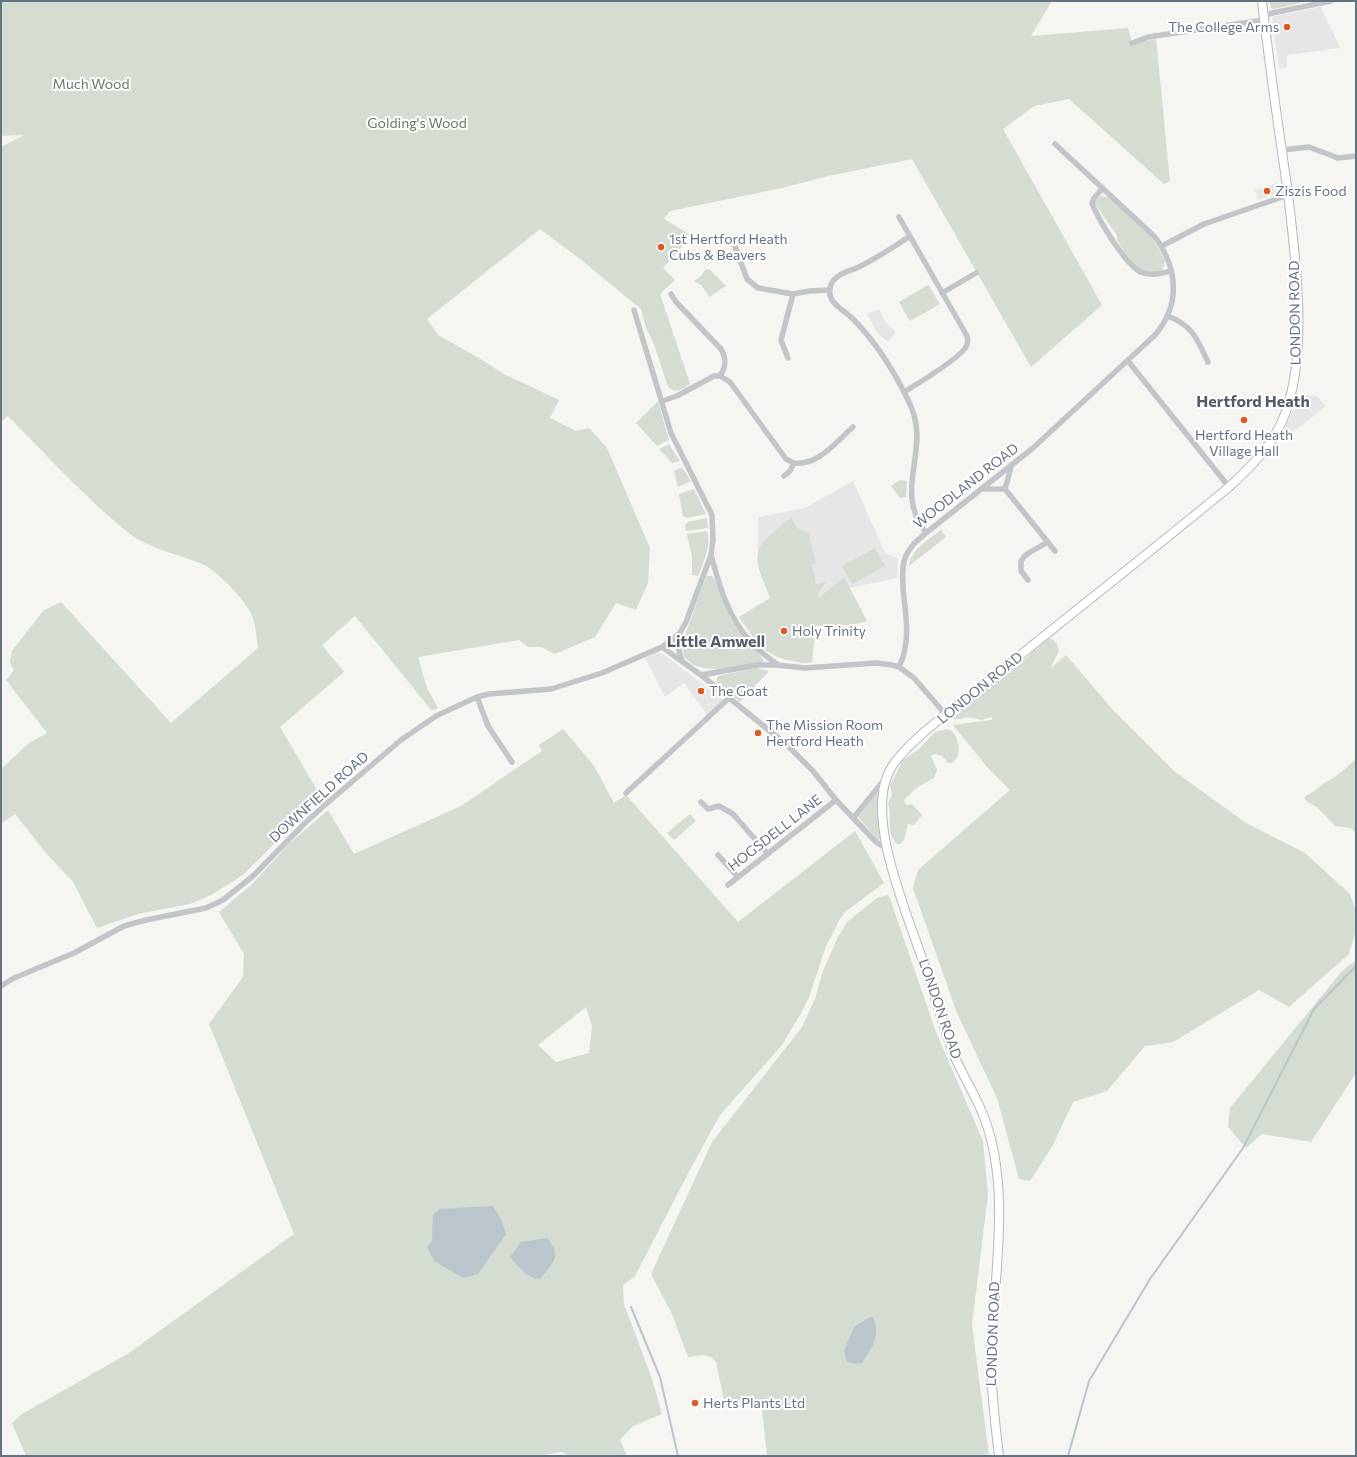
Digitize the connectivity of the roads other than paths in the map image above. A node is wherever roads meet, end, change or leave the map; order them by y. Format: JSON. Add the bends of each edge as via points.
{"nodes":[{"id":1,"x":1262,"y":1,"type":"edge"},
{"id":2,"x":1332,"y":1,"type":"edge"},
{"id":3,"x":1264,"y":17,"type":"junction"},
{"id":4,"x":1132,"y":43,"type":"dead end"},
{"id":5,"x":1055,"y":144,"type":"dead end"},
{"id":6,"x":1282,"y":150,"type":"junction"},
{"id":7,"x":1356,"y":156,"type":"edge"},
{"id":8,"x":1103,"y":188,"type":"junction"},
{"id":9,"x":1288,"y":195,"type":"junction"},
{"id":10,"x":899,"y":216,"type":"dead end"},
{"id":11,"x":910,"y":236,"type":"junction"},
{"id":12,"x":733,"y":241,"type":"dead end"},
{"id":13,"x":1162,"y":246,"type":"junction"},
{"id":14,"x":1172,"y":271,"type":"junction"},
{"id":15,"x":976,"y":273,"type":"dead end"},
{"id":16,"x":830,"y":290,"type":"junction"},
{"id":17,"x":942,"y":293,"type":"junction"},
{"id":18,"x":671,"y":294,"type":"dead end"},
{"id":19,"x":793,"y":294,"type":"junction"},
{"id":20,"x":634,"y":310,"type":"dead end"},
{"id":21,"x":1168,"y":316,"type":"junction"},
{"id":22,"x":788,"y":358,"type":"dead end"},
{"id":23,"x":1128,"y":361,"type":"junction"},
{"id":24,"x":1208,"y":362,"type":"dead end"},
{"id":25,"x":720,"y":376,"type":"junction"},
{"id":26,"x":904,"y":392,"type":"junction"},
{"id":27,"x":662,"y":401,"type":"junction"},
{"id":28,"x":853,"y":427,"type":"dead end"},
{"id":29,"x":794,"y":463,"type":"junction"},
{"id":30,"x":1011,"y":467,"type":"junction"},
{"id":31,"x":784,"y":476,"type":"dead end"},
{"id":32,"x":1229,"y":487,"type":"junction"},
{"id":33,"x":983,"y":489,"type":"junction"},
{"id":34,"x":1005,"y":489,"type":"junction"},
{"id":35,"x":926,"y":533,"type":"junction"},
{"id":36,"x":1047,"y":542,"type":"junction"},
{"id":37,"x":1054,"y":551,"type":"dead end"},
{"id":38,"x":711,"y":555,"type":"junction"},
{"id":39,"x":1028,"y":580,"type":"dead end"},
{"id":40,"x":675,"y":638,"type":"junction"},
{"id":41,"x":662,"y":648,"type":"junction"},
{"id":42,"x":682,"y":660,"type":"junction"},
{"id":43,"x":777,"y":665,"type":"junction"},
{"id":44,"x":899,"y":667,"type":"junction"},
{"id":45,"x":701,"y":675,"type":"junction"},
{"id":46,"x":477,"y":698,"type":"junction"},
{"id":47,"x":729,"y":698,"type":"junction"},
{"id":48,"x":946,"y":715,"type":"junction"},
{"id":49,"x":512,"y":762,"type":"dead end"},
{"id":50,"x":886,"y":779,"type":"junction"},
{"id":51,"x":626,"y":793,"type":"dead end"},
{"id":52,"x":836,"y":800,"type":"junction"},
{"id":53,"x":701,"y":802,"type":"dead end"},
{"id":54,"x":854,"y":817,"type":"junction"},
{"id":55,"x":887,"y":849,"type":"junction"},
{"id":56,"x":718,"y":854,"type":"dead end"},
{"id":57,"x":768,"y":854,"type":"junction"},
{"id":58,"x":738,"y":877,"type":"junction"},
{"id":59,"x":728,"y":886,"type":"dead end"},
{"id":60,"x":1,"y":986,"type":"edge"},
{"id":61,"x":999,"y":1456,"type":"edge"}],
"edges":[{"from":1,"to":3,"type":"main road","name":"LONDON ROAD"},
{"from":2,"to":3,"type":"street"},
{"from":3,"to":4,"type":"street","via":[[1148,37]]},
{"from":3,"to":6,"type":"main road","name":"LONDON ROAD"},
{"from":5,"to":8,"type":"street"},
{"from":6,"to":7,"type":"street","via":[[1309,147],[1338,158]]},
{"from":6,"to":9,"type":"main road","name":"LONDON ROAD"},
{"from":8,"to":13,"type":"street"},
{"from":8,"to":14,"type":"street","via":[[1092,203],[1128,262],[1136,270],[1149,274]]},
{"from":9,"to":13,"type":"street","via":[[1204,224]]},
{"from":9,"to":32,"type":"main road","name":"LONDON ROAD","via":[[1296,272],[1296,375],[1286,412],[1276,434],[1265,450]]},
{"from":10,"to":11,"type":"street"},
{"from":11,"to":16,"type":"street","via":[[868,262],[840,275],[832,282]]},
{"from":11,"to":17,"type":"street"},
{"from":12,"to":19,"type":"street","via":[[744,274],[753,285],[765,290]]},
{"from":13,"to":14,"type":"street"},
{"from":14,"to":21,"type":"street","via":[[1174,292]]},
{"from":15,"to":17,"type":"street"},
{"from":16,"to":19,"type":"street"},
{"from":16,"to":26,"type":"street","via":[[833,301],[874,344]]},
{"from":17,"to":26,"type":"street","via":[[967,336],[967,345],[943,366]]},
{"from":18,"to":25,"type":"street","via":[[721,349],[725,366]]},
{"from":19,"to":22,"type":"street","via":[[781,340]]},
{"from":20,"to":27,"type":"street"},
{"from":21,"to":23,"type":"street","name":"WOODLAND ROAD","via":[[1155,335]]},
{"from":21,"to":24,"type":"street","via":[[1182,322],[1193,332]]},
{"from":23,"to":30,"type":"street","name":"WOODLAND ROAD"},
{"from":23,"to":32,"type":"street"},
{"from":25,"to":27,"type":"street","via":[[710,378]]},
{"from":25,"to":29,"type":"street","via":[[730,382],[786,459]]},
{"from":26,"to":35,"type":"street","via":[[913,411],[917,440],[911,501],[916,518]]},
{"from":27,"to":38,"type":"street","via":[[671,433],[711,510]]},
{"from":28,"to":29,"type":"street","via":[[813,461]]},
{"from":29,"to":31,"type":"street"},
{"from":30,"to":33,"type":"street","name":"WOODLAND ROAD"},
{"from":30,"to":34,"type":"street"},
{"from":32,"to":48,"type":"main road","name":"LONDON ROAD"},
{"from":33,"to":34,"type":"street"},
{"from":33,"to":35,"type":"street","name":"WOODLAND ROAD"},
{"from":34,"to":36,"type":"street"},
{"from":35,"to":44,"type":"street","name":"WOODLAND ROAD","via":[[911,547],[904,561],[902,575],[907,640],[905,655]]},
{"from":36,"to":37,"type":"street"},
{"from":36,"to":39,"type":"street","via":[[1027,554],[1021,561],[1021,571]]},
{"from":38,"to":40,"type":"street","name":"DOWNFIELD ROAD","via":[[686,622]]},
{"from":38,"to":43,"type":"street","via":[[727,609],[761,653]]},
{"from":40,"to":41,"type":"street","name":"DOWNFIELD ROAD"},
{"from":40,"to":42,"type":"street"},
{"from":41,"to":42,"type":"street"},
{"from":41,"to":46,"type":"street","name":"DOWNFIELD ROAD","via":[[602,673],[551,689],[489,694]]},
{"from":42,"to":45,"type":"street"},
{"from":43,"to":44,"type":"street","via":[[805,668],[876,663]]},
{"from":43,"to":45,"type":"street","via":[[758,665]]},
{"from":44,"to":48,"type":"street","via":[[914,678]]},
{"from":45,"to":47,"type":"street"},
{"from":46,"to":49,"type":"street","via":[[488,726]]},
{"from":46,"to":60,"type":"street","name":"DOWNFIELD ROAD","via":[[436,716],[401,740],[305,823],[253,876],[223,900],[206,908],[124,926],[74,953]]},
{"from":47,"to":51,"type":"street"},
{"from":47,"to":52,"type":"street","via":[[787,745],[813,770]]},
{"from":48,"to":50,"type":"main road","name":"LONDON ROAD","via":[[901,754]]},
{"from":50,"to":54,"type":"street"},
{"from":50,"to":55,"type":"main road","name":"LONDON ROAD","via":[[882,816]]},
{"from":52,"to":54,"type":"street"},
{"from":52,"to":57,"type":"street","name":"HOGSDELL LANE"},
{"from":53,"to":57,"type":"street","via":[[708,809],[719,806],[733,814]]},
{"from":54,"to":55,"type":"street","via":[[876,842]]},
{"from":55,"to":61,"type":"main road","name":"LONDON ROAD","via":[[944,1028],[985,1119],[994,1150],[999,1205],[991,1386]]},
{"from":56,"to":58,"type":"street"},
{"from":57,"to":58,"type":"street","name":"HOGSDELL LANE"},
{"from":58,"to":59,"type":"street","name":"HOGSDELL LANE"}]}
